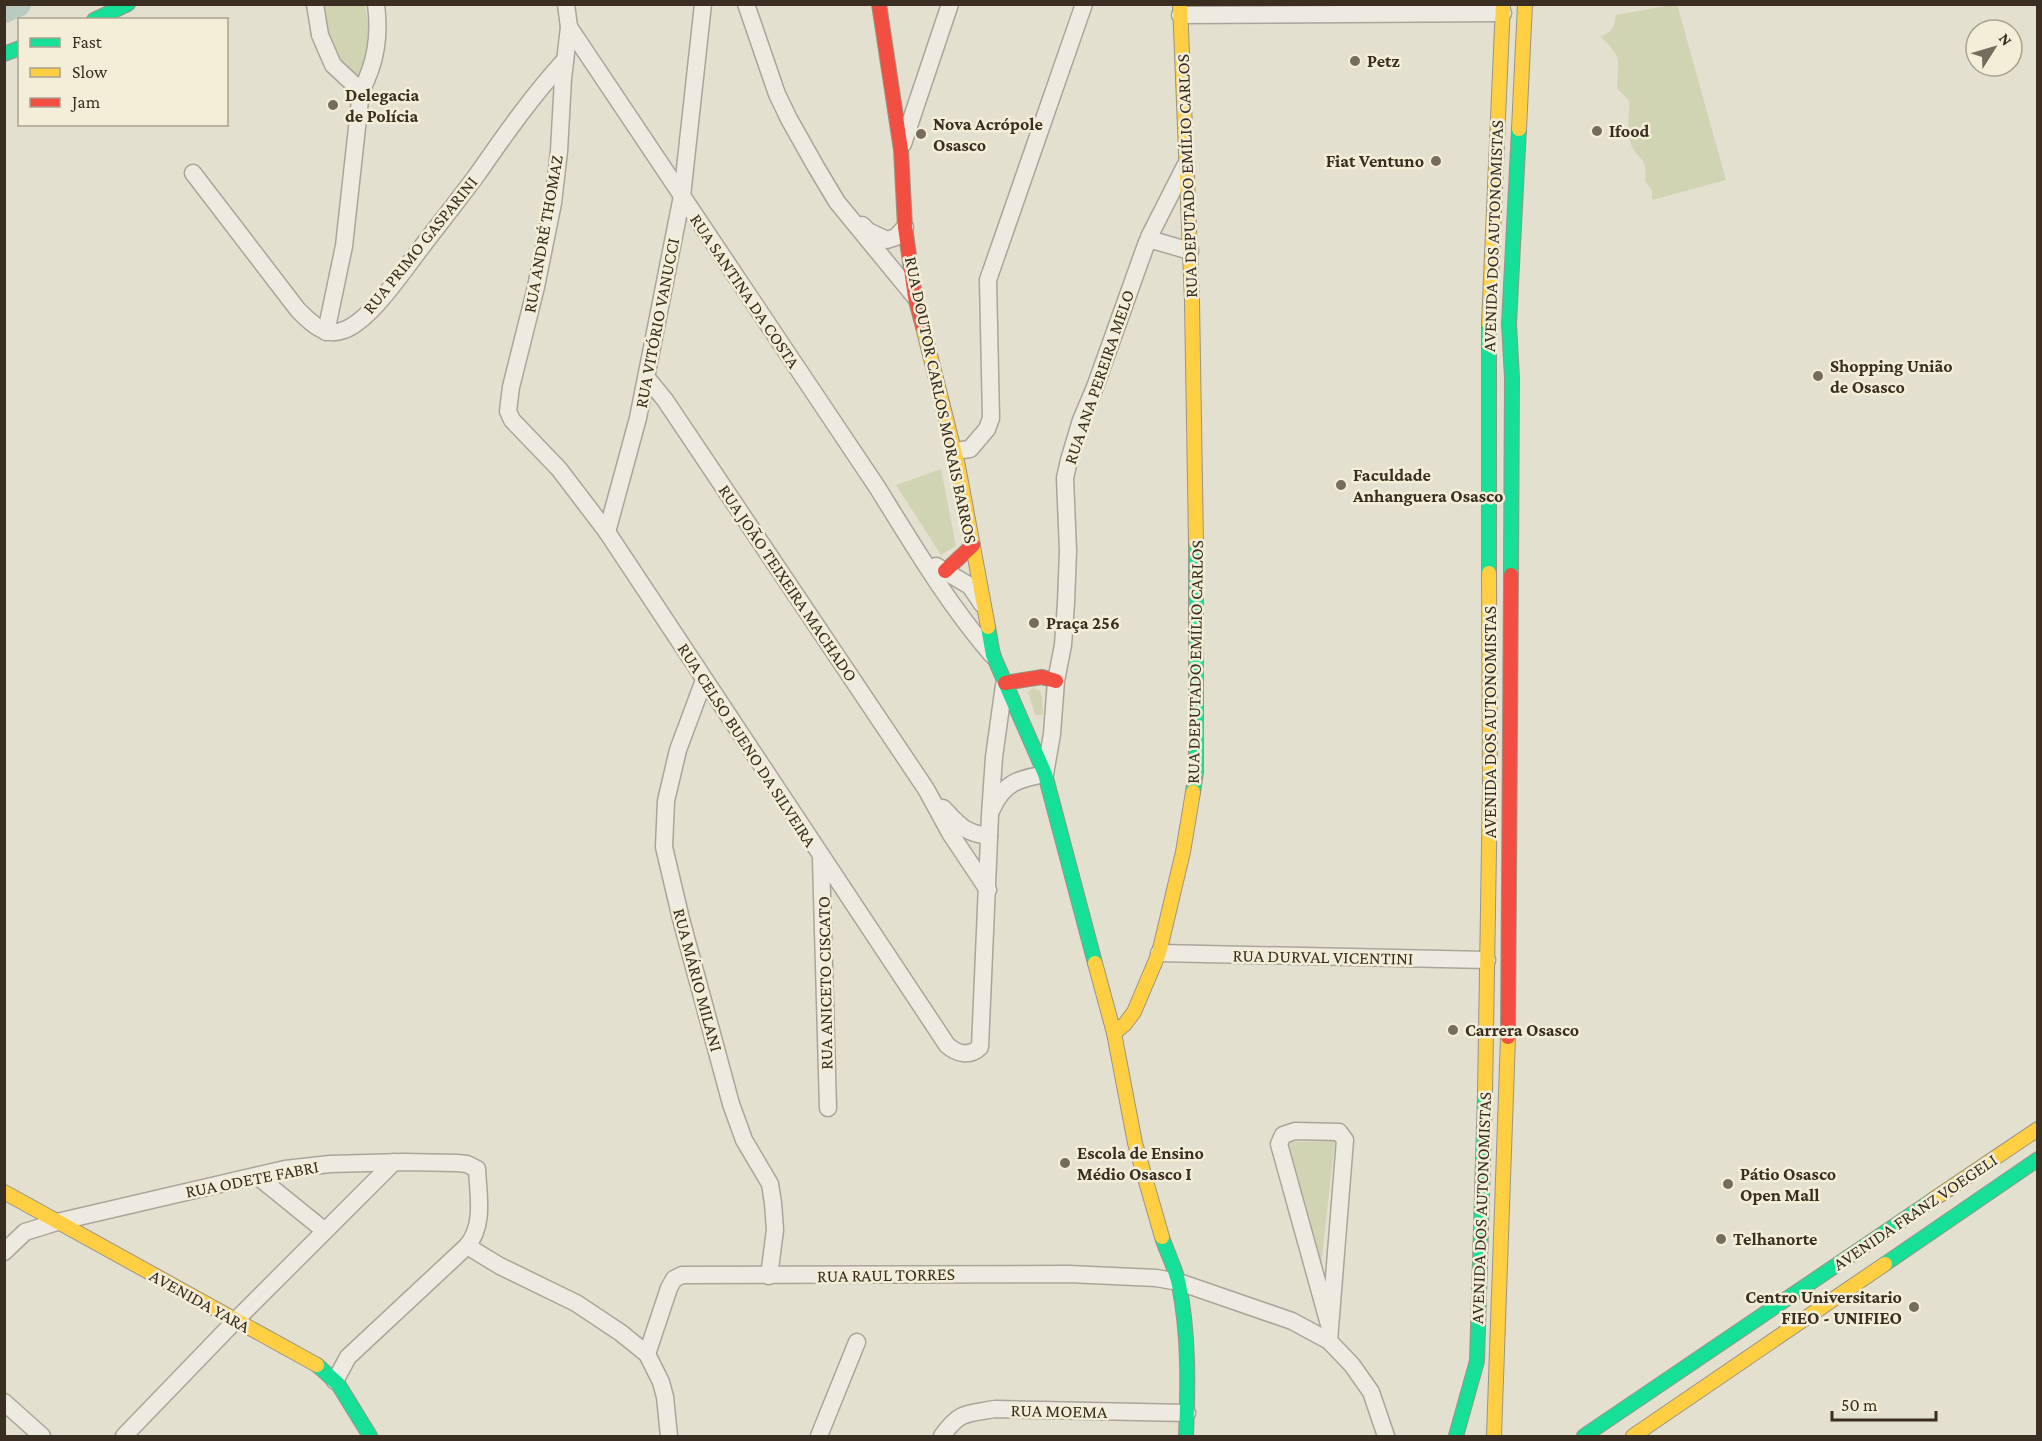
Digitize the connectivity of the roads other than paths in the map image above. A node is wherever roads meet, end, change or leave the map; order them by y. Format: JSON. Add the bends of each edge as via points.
{"nodes":[{"id":1,"x":129,"y":4,"type":"edge"},
{"id":2,"x":315,"y":4,"type":"edge"},
{"id":3,"x":376,"y":4,"type":"edge"},
{"id":4,"x":566,"y":4,"type":"edge"},
{"id":5,"x":703,"y":4,"type":"edge"},
{"id":6,"x":746,"y":4,"type":"edge"},
{"id":7,"x":879,"y":4,"type":"edge"},
{"id":8,"x":950,"y":4,"type":"edge"},
{"id":9,"x":1084,"y":4,"type":"edge"},
{"id":10,"x":1525,"y":4,"type":"edge"},
{"id":11,"x":1503,"y":9,"type":"edge"},
{"id":12,"x":1180,"y":10,"type":"edge"},
{"id":13,"x":98,"y":18,"type":"edge"},
{"id":14,"x":569,"y":27,"type":"junction"},
{"id":15,"x":565,"y":60,"type":"junction"},
{"id":16,"x":361,"y":91,"type":"junction"},
{"id":17,"x":901,"y":150,"type":"junction"},
{"id":18,"x":1187,"y":164,"type":"junction"},
{"id":19,"x":193,"y":172,"type":"dead end"},
{"id":20,"x":682,"y":196,"type":"junction"},
{"id":21,"x":837,"y":202,"type":"junction"},
{"id":22,"x":905,"y":227,"type":"junction"},
{"id":23,"x":1149,"y":240,"type":"junction"},
{"id":24,"x":1190,"y":251,"type":"junction"},
{"id":25,"x":915,"y":297,"type":"junction"},
{"id":26,"x":326,"y":332,"type":"junction"},
{"id":27,"x":647,"y":378,"type":"junction"},
{"id":28,"x":514,"y":424,"type":"joint"},
{"id":29,"x":954,"y":451,"type":"junction"},
{"id":30,"x":607,"y":532,"type":"junction"},
{"id":31,"x":973,"y":544,"type":"junction"},
{"id":32,"x":920,"y":556,"type":"junction"},
{"id":33,"x":945,"y":571,"type":"junction"},
{"id":34,"x":986,"y":611,"type":"junction"},
{"id":35,"x":993,"y":655,"type":"junction"},
{"id":36,"x":704,"y":680,"type":"junction"},
{"id":37,"x":1056,"y":681,"type":"junction"},
{"id":38,"x":1005,"y":683,"type":"junction"},
{"id":39,"x":994,"y":757,"type":"junction"},
{"id":40,"x":1045,"y":774,"type":"junction"},
{"id":41,"x":1012,"y":783,"type":"junction"},
{"id":42,"x":926,"y":789,"type":"junction"},
{"id":43,"x":990,"y":815,"type":"junction"},
{"id":44,"x":989,"y":836,"type":"junction"},
{"id":45,"x":821,"y":858,"type":"junction"},
{"id":46,"x":988,"y":890,"type":"junction"},
{"id":47,"x":1159,"y":953,"type":"junction"},
{"id":48,"x":1487,"y":960,"type":"junction"},
{"id":49,"x":1114,"y":1033,"type":"junction"},
{"id":50,"x":828,"y":1108,"type":"dead end"},
{"id":51,"x":2037,"y":1129,"type":"edge"},
{"id":52,"x":2037,"y":1159,"type":"edge"},
{"id":53,"x":394,"y":1162,"type":"junction"},
{"id":54,"x":257,"y":1176,"type":"junction"},
{"id":55,"x":4,"y":1192,"type":"edge"},
{"id":56,"x":57,"y":1222,"type":"junction"},
{"id":57,"x":325,"y":1231,"type":"junction"},
{"id":58,"x":467,"y":1246,"type":"junction"},
{"id":59,"x":4,"y":1252,"type":"edge"},
{"id":60,"x":769,"y":1276,"type":"junction"},
{"id":61,"x":1179,"y":1282,"type":"junction"},
{"id":62,"x":236,"y":1320,"type":"junction"},
{"id":63,"x":1330,"y":1335,"type":"junction"},
{"id":64,"x":857,"y":1342,"type":"dead end"},
{"id":65,"x":646,"y":1354,"type":"junction"},
{"id":66,"x":348,"y":1357,"type":"junction"},
{"id":67,"x":315,"y":1364,"type":"junction"},
{"id":68,"x":335,"y":1381,"type":"junction"},
{"id":69,"x":1646,"y":1394,"type":"junction"},
{"id":70,"x":4,"y":1402,"type":"edge"},
{"id":71,"x":1187,"y":1413,"type":"junction"},
{"id":72,"x":1662,"y":1417,"type":"junction"},
{"id":73,"x":1496,"y":1422,"type":"junction"},
{"id":74,"x":1509,"y":1433,"type":"dead end"},
{"id":75,"x":42,"y":1437,"type":"edge"},
{"id":76,"x":124,"y":1437,"type":"edge"},
{"id":77,"x":370,"y":1437,"type":"edge"},
{"id":78,"x":669,"y":1437,"type":"edge"},
{"id":79,"x":819,"y":1437,"type":"edge"},
{"id":80,"x":942,"y":1437,"type":"edge"},
{"id":81,"x":1186,"y":1437,"type":"edge"},
{"id":82,"x":1386,"y":1437,"type":"edge"},
{"id":83,"x":1456,"y":1437,"type":"edge"},
{"id":84,"x":1494,"y":1437,"type":"edge"},
{"id":85,"x":1584,"y":1437,"type":"edge"},
{"id":86,"x":1633,"y":1437,"type":"edge"}],
"edges":[{"from":1,"to":13,"type":"main road"},
{"from":2,"to":16,"type":"street","via":[[320,35],[333,65]]},
{"from":3,"to":16,"type":"street","via":[[377,48]]},
{"from":4,"to":14,"type":"street","name":"RUA ANDRÉ THOMAZ"},
{"from":5,"to":20,"type":"street","name":"RUA VITÓRIO VANUCCI"},
{"from":6,"to":21,"type":"street","via":[[785,111]]},
{"from":7,"to":17,"type":"main road","name":"RUA DOUTOR CARLOS MORAIS BARROS"},
{"from":8,"to":17,"type":"street"},
{"from":9,"to":29,"type":"street","via":[[988,280],[991,418],[987,429],[970,448]]},
{"from":10,"to":73,"type":"main road","name":"AVENIDA DOS AUTONOMISTAS","via":[[1509,324],[1509,1000]]},
{"from":11,"to":12,"type":"street"},
{"from":11,"to":48,"type":"main road","name":"AVENIDA DOS AUTONOMISTAS","via":[[1488,341],[1491,608]]},
{"from":12,"to":18,"type":"main road","name":"RUA DEPUTADO EMÍLIO CARLOS"},
{"from":14,"to":15,"type":"street","name":"RUA ANDRÉ THOMAZ"},
{"from":14,"to":20,"type":"street","name":"RUA SANTINA DA COSTA"},
{"from":15,"to":26,"type":"street","name":"RUA PRIMO GASPARINI","via":[[538,90],[378,303],[354,325],[343,331]]},
{"from":15,"to":28,"type":"street","name":"RUA ANDRÉ THOMAZ","via":[[553,203],[508,405]]},
{"from":16,"to":26,"type":"street","via":[[344,246]]},
{"from":17,"to":22,"type":"main road","name":"RUA DOUTOR CARLOS MORAIS BARROS"},
{"from":18,"to":23,"type":"street","name":"RUA ANA PEREIRA MELO"},
{"from":18,"to":24,"type":"main road","name":"RUA DEPUTADO EMÍLIO CARLOS"},
{"from":19,"to":26,"type":"street","via":[[298,310]]},
{"from":20,"to":27,"type":"street","name":"RUA VITÓRIO VANUCCI"},
{"from":20,"to":32,"type":"street","name":"RUA SANTINA DA COSTA"},
{"from":21,"to":22,"type":"street","via":[[868,231],[887,240]]},
{"from":21,"to":25,"type":"street"},
{"from":22,"to":25,"type":"main road","name":"RUA DOUTOR CARLOS MORAIS BARROS"},
{"from":23,"to":24,"type":"street"},
{"from":23,"to":37,"type":"street","name":"RUA ANA PEREIRA MELO","via":[[1081,420],[1065,478],[1066,603]]},
{"from":24,"to":47,"type":"main road","name":"RUA DEPUTADO EMÍLIO CARLOS","via":[[1197,591],[1196,772],[1183,852]]},
{"from":25,"to":29,"type":"main road","name":"RUA DOUTOR CARLOS MORAIS BARROS"},
{"from":27,"to":30,"type":"street","name":"RUA VITÓRIO VANUCCI"},
{"from":27,"to":42,"type":"street","name":"RUA JOÃO TEIXEIRA MACHADO"},
{"from":28,"to":30,"type":"street","name":"RUA CELSO BUENO DA SILVEIRA","via":[[552,460]]},
{"from":29,"to":31,"type":"main road","name":"RUA DOUTOR CARLOS MORAIS BARROS"},
{"from":30,"to":36,"type":"street","name":"RUA CELSO BUENO DA SILVEIRA"},
{"from":31,"to":33,"type":"main road"},
{"from":31,"to":34,"type":"main road","name":"RUA DOUTOR CARLOS MORAIS BARROS"},
{"from":32,"to":33,"type":"street","name":"RUA SANTINA DA COSTA"},
{"from":32,"to":35,"type":"street","name":"RUA SANTINA DA COSTA"},
{"from":33,"to":34,"type":"street","name":"RUA SANTINA DA COSTA","via":[[970,586]]},
{"from":34,"to":35,"type":"main road","name":"RUA DOUTOR CARLOS MORAIS BARROS"},
{"from":35,"to":38,"type":"main road","name":"RUA DOUTOR CARLOS MORAIS BARROS"},
{"from":36,"to":45,"type":"street","name":"RUA CELSO BUENO DA SILVEIRA"},
{"from":36,"to":60,"type":"street","name":"RUA MÁRIO MILANI","via":[[678,750],[668,791],[664,847],[731,1104],[744,1140],[770,1184],[775,1230]]},
{"from":37,"to":38,"type":"main road","via":[[1042,677]]},
{"from":37,"to":40,"type":"street","name":"RUA ANA PEREIRA MELO"},
{"from":38,"to":39,"type":"street"},
{"from":38,"to":40,"type":"main road","name":"RUA DOUTOR CARLOS MORAIS BARROS"},
{"from":39,"to":41,"type":"street"},
{"from":39,"to":43,"type":"street"},
{"from":40,"to":41,"type":"street"},
{"from":40,"to":49,"type":"main road","name":"RUA DOUTOR CARLOS MORAIS BARROS"},
{"from":41,"to":43,"type":"street","via":[[998,798]]},
{"from":42,"to":44,"type":"street","name":"RUA JOÃO TEIXEIRA MACHADO","via":[[971,834]]},
{"from":42,"to":46,"type":"street","name":"RUA JOÃO TEIXEIRA MACHADO"},
{"from":43,"to":44,"type":"street"},
{"from":44,"to":46,"type":"street"},
{"from":45,"to":46,"type":"street","name":"RUA CELSO BUENO DA SILVEIRA","via":[[947,1045],[962,1054],[980,1047]]},
{"from":45,"to":50,"type":"street","name":"RUA ANICETO CISCATO"},
{"from":47,"to":48,"type":"street","name":"RUA DURVAL VICENTINI"},
{"from":47,"to":49,"type":"main road","name":"RUA DEPUTADO EMÍLIO CARLOS","via":[[1134,1012]]},
{"from":48,"to":83,"type":"main road","name":"AVENIDA DOS AUTONOMISTAS","via":[[1477,1361]]},
{"from":49,"to":61,"type":"main road","via":[[1144,1178]]},
{"from":51,"to":69,"type":"main road","name":"AVENIDA FRANZ VOEGELI"},
{"from":52,"to":72,"type":"main road","name":"AVENIDA FRANZ VOEGELI"},
{"from":53,"to":54,"type":"street","name":"RUA ODETE FABRI","via":[[330,1164]]},
{"from":53,"to":57,"type":"street"},
{"from":53,"to":58,"type":"street","name":"RUA ODETE FABRI","via":[[467,1164],[477,1169],[479,1224]]},
{"from":54,"to":56,"type":"street","name":"RUA ODETE FABRI"},
{"from":54,"to":57,"type":"street"},
{"from":55,"to":56,"type":"main road","name":"AVENIDA YARA"},
{"from":56,"to":59,"type":"street","name":"RUA ODETE FABRI","via":[[25,1232]]},
{"from":56,"to":62,"type":"main road","name":"AVENIDA YARA"},
{"from":57,"to":62,"type":"street"},
{"from":58,"to":65,"type":"street","via":[[576,1303]]},
{"from":58,"to":66,"type":"street"},
{"from":60,"to":61,"type":"street","name":"RUA RAUL TORRES","via":[[1069,1274]]},
{"from":60,"to":65,"type":"street","name":"RUA RAUL TORRES","via":[[677,1277],[669,1288]]},
{"from":61,"to":63,"type":"street","name":"RUA RAUL TORRES"},
{"from":61,"to":71,"type":"main road","via":[[1187,1336]]},
{"from":62,"to":67,"type":"main road","name":"AVENIDA YARA"},
{"from":62,"to":76,"type":"street"},
{"from":63,"to":63,"type":"street","via":[[1345,1140],[1339,1132],[1295,1131],[1283,1136],[1279,1144]]},
{"from":63,"to":82,"type":"street","via":[[1371,1392]]},
{"from":64,"to":79,"type":"street"},
{"from":65,"to":78,"type":"street","via":[[661,1382]]},
{"from":66,"to":67,"type":"street"},
{"from":66,"to":68,"type":"street"},
{"from":67,"to":68,"type":"main road","name":"AVENIDA YARA"},
{"from":68,"to":77,"type":"main road","name":"AVENIDA YARA"},
{"from":69,"to":72,"type":"main road"},
{"from":69,"to":85,"type":"main road","name":"AVENIDA FRANZ VOEGELI"},
{"from":70,"to":75,"type":"street"},
{"from":71,"to":80,"type":"street","name":"RUA MOEMA","via":[[995,1409],[957,1418]]},
{"from":71,"to":81,"type":"main road"},
{"from":72,"to":86,"type":"main road","name":"AVENIDA FRANZ VOEGELI"},
{"from":73,"to":74,"type":"main road"},
{"from":73,"to":84,"type":"main road","name":"AVENIDA DOS AUTONOMISTAS"}]}
